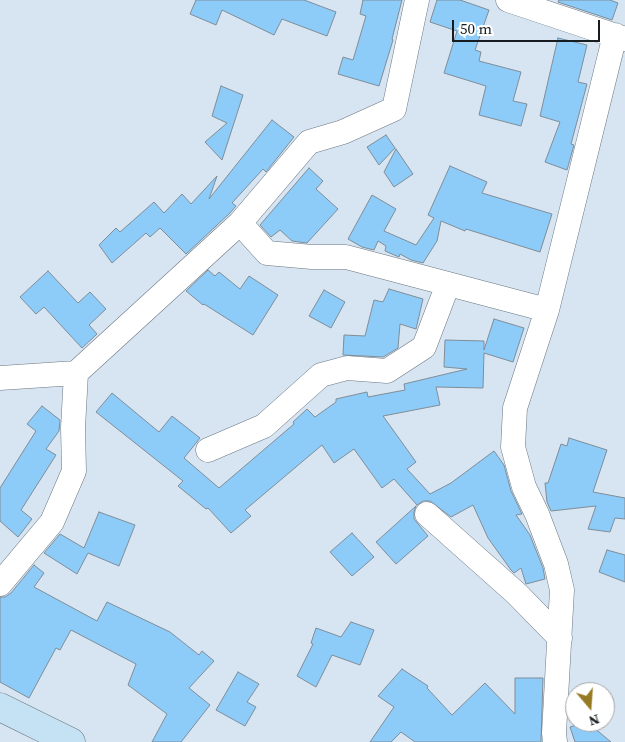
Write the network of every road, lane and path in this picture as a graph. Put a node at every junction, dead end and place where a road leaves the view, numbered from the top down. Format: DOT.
graph roads {
  1 [pos="416,0"];
  2 [pos="508,0"];
  3 [pos="620,37"];
  4 [pos="240,223"];
  5 [pos="448,284"];
  6 [pos="546,310"];
  7 [pos="76,373"];
  8 [pos="0,378"];
  9 [pos="208,450"];
  10 [pos="427,514"];
  11 [pos="0,584"];
  12 [pos="560,638"];
  13 [pos="0,707"];
  14 [pos="71,742"];
  15 [pos="555,742"];
  1 -- 4 [label="street"];
  2 -- 3 [label="street"];
  3 -- 6 [label="street"];
  4 -- 5 [label="street"];
  4 -- 7 [label="street"];
  5 -- 6 [label="street"];
  5 -- 9 [label="street"];
  6 -- 12 [label="street"];
  7 -- 8 [label="street"];
  7 -- 11 [label="street"];
  10 -- 12 [label="street"];
  12 -- 15 [label="street"];
  13 -- 14 [label="main road"];
}
